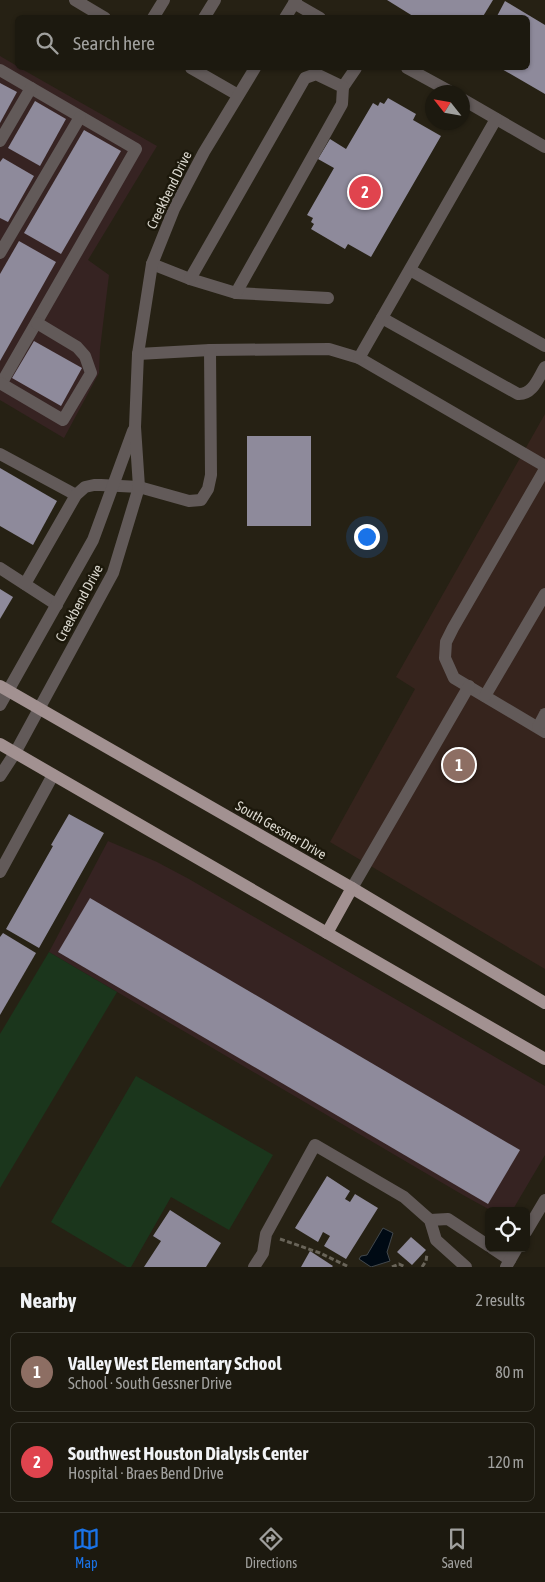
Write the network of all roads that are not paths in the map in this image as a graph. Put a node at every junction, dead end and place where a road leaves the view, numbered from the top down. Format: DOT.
graph roads {
  1 [pos="75,0"];
  2 [pos="164,0"];
  3 [pos="215,0"];
  4 [pos="295,1"];
  5 [pos="100,15"];
  6 [pos="155,15"];
  7 [pos="206,15"];
  8 [pos="287,15"];
  9 [pos="316,15"];
  10 [pos="0,70"];
  11 [pos="194,70"];
  12 [pos="254,70"];
  13 [pos="355,70"];
  14 [pos="411,70"];
  15 [pos="438,85"];
  16 [pos="343,87"];
  17 [pos="30,88"];
  18 [pos="238,95"];
  19 [pos="470,104"];
  20 [pos="80,117"];
  21 [pos="496,119"];
  22 [pos="0,141"];
  23 [pos="545,147"];
  24 [pos="0,253"];
  25 [pos="152,264"];
  26 [pos="410,270"];
  27 [pos="190,279"];
  28 [pos="236,292"];
  29 [pos="328,298"];
  30 [pos="382,318"];
  31 [pos="36,323"];
  32 [pos="545,346"];
  33 [pos="210,350"];
  34 [pos="138,354"];
  35 [pos="359,358"];
  36 [pos="545,367"];
  37 [pos="0,384"];
  38 [pos="135,427"];
  39 [pos="0,454"];
  40 [pos="545,468"];
  41 [pos="113,486"];
  42 [pos="139,487"];
  43 [pos="76,495"];
  44 [pos="0,568"];
  45 [pos="25,584"];
  46 [pos="545,594"];
  47 [pos="57,604"];
  48 [pos="469,686"];
  49 [pos="4,688"];
  50 [pos="485,696"];
  51 [pos="0,705"];
  52 [pos="39,708"];
  53 [pos="545,714"];
  54 [pos="541,729"];
  55 [pos="0,744"];
  56 [pos="15,753"];
  57 [pos="53,775"];
  58 [pos="0,776"];
  59 [pos="0,872"];
  60 [pos="352,888"];
  61 [pos="327,933"];
  62 [pos="545,1003"];
  63 [pos="545,1059"];
  64 [pos="545,1200"];
  65 [pos="430,1220"];
  66 [pos="530,1225"];
  67 [pos="485,1243"];
  68 [pos="496,1252"];
  69 [pos="515,1252"];
  70 [pos="508,1264"];
  71 [pos="254,1267"];
  72 [pos="466,1267"];
  1 -- 5 [label="street"];
  2 -- 6 [label="street"];
  3 -- 7 [label="street"];
  4 -- 8 [label="street"];
  4 -- 9 [label="street"];
  10 -- 17 [label="street"];
  11 -- 18 [label="street"];
  12 -- 18 [label="street, Creekbend Drive"];
  13 -- 16 [label="street"];
  14 -- 15 [label="street"];
  16 -- 27 [label="street"];
  16 -- 28 [label="street"];
  17 -- 20 [label="street"];
  17 -- 22 [label="street"];
  18 -- 25 [label="street, Creekbend Drive"];
  19 -- 21 [label="street"];
  20 -- 24 [label="street"];
  20 -- 31 [label="street"];
  21 -- 23 [label="street"];
  21 -- 26 [label="street"];
  25 -- 27 [label="street"];
  25 -- 34 [label="street, Creekbend Drive"];
  26 -- 30 [label="street"];
  26 -- 32 [label="street"];
  27 -- 28 [label="street"];
  28 -- 29 [label="street"];
  30 -- 35 [label="street"];
  30 -- 36 [label="street"];
  31 -- 37 [label="street"];
  31 -- 37 [label="street"];
  33 -- 34 [label="street"];
  33 -- 35 [label="street"];
  33 -- 42 [label="street"];
  34 -- 38 [label="street, Creekbend Drive"];
  35 -- 40 [label="street"];
  38 -- 41 [label="street, Creekbend Drive"];
  38 -- 42 [label="street, Creekbend Drive"];
  39 -- 43 [label="street"];
  40 -- 48 [label="street"];
  41 -- 42 [label="street"];
  41 -- 43 [label="street"];
  41 -- 47 [label="street, Creekbend Drive"];
  42 -- 52 [label="street, Creekbend Drive"];
  43 -- 45 [label="street"];
  44 -- 45 [label="street"];
  45 -- 47 [label="street"];
  46 -- 50 [label="street"];
  47 -- 49 [label="street, Creekbend Drive"];
  48 -- 50 [label="street"];
  48 -- 60 [label="street"];
  49 -- 51 [label="street, Creekbend Drive"];
  49 -- 52 [label="main road, South Gessner Drive"];
  50 -- 54 [label="street"];
  52 -- 56 [label="street, Creekbend Drive"];
  52 -- 60 [label="main road, South Gessner Drive"];
  53 -- 54 [label="street"];
  55 -- 56 [label="main road"];
  56 -- 57 [label="main road"];
  56 -- 58 [label="street, Creekbend Drive"];
  57 -- 59 [label="street"];
  57 -- 61 [label="main road"];
  60 -- 61 [label="main road"];
  60 -- 62 [label="main road, South Gessner Drive"];
  61 -- 63 [label="main road"];
  64 -- 66 [label="street"];
  65 -- 67 [label="street"];
  65 -- 71 [label="street"];
  65 -- 72 [label="street"];
  68 -- 70 [label="street"];
  69 -- 70 [label="street"];
}
